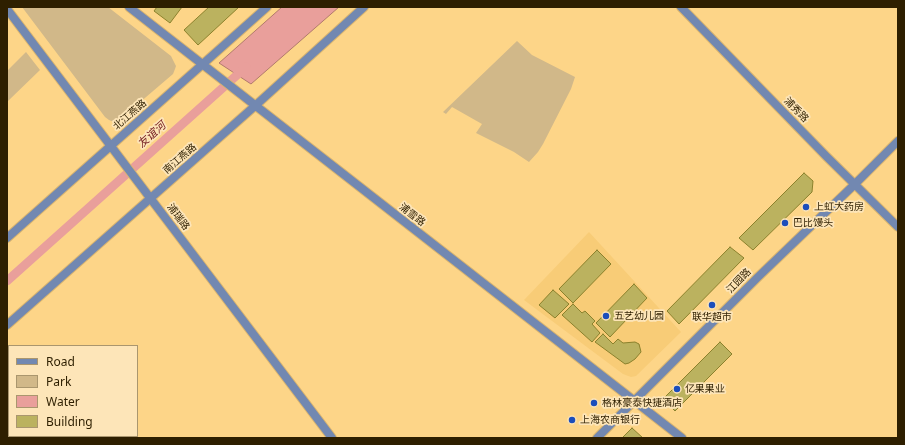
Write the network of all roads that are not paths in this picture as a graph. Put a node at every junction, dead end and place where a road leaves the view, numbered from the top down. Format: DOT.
graph roads {
  1 [pos="129,7"];
  2 [pos="267,7"];
  3 [pos="364,7"];
  4 [pos="680,7"];
  5 [pos="7,9"];
  6 [pos="203,64"];
  7 [pos="256,105"];
  8 [pos="898,141"];
  9 [pos="110,146"];
  10 [pos="855,184"];
  11 [pos="150,198"];
  12 [pos="898,227"];
  13 [pos="7,238"];
  14 [pos="7,325"];
  15 [pos="635,401"];
  16 [pos="332,438"];
  17 [pos="597,438"];
  18 [pos="682,438"];
  1 -- 6 [label="street, 浦雪路"];
  2 -- 6 [label="street, 北江燕路"];
  3 -- 7 [label="street, 南江燕路"];
  4 -- 10 [label="street, 浦秀路"];
  5 -- 9 [label="street, 浦瑞路"];
  6 -- 7 [label="street, 浦雪路"];
  6 -- 9 [label="street, 北江燕路"];
  7 -- 11 [label="street, 南江燕路"];
  7 -- 15 [label="street, 浦雪路"];
  8 -- 10 [label="street, 江园路"];
  9 -- 11 [label="street, 浦瑞路"];
  9 -- 13 [label="street, 北江燕路"];
  10 -- 12 [label="street, 浦秀路"];
  10 -- 15 [label="street, 江园路"];
  11 -- 14 [label="street, 南江燕路"];
  11 -- 16 [label="street, 浦瑞路"];
  15 -- 17 [label="street, 江园路"];
  15 -- 18 [label="street, 浦雪路"];
}
